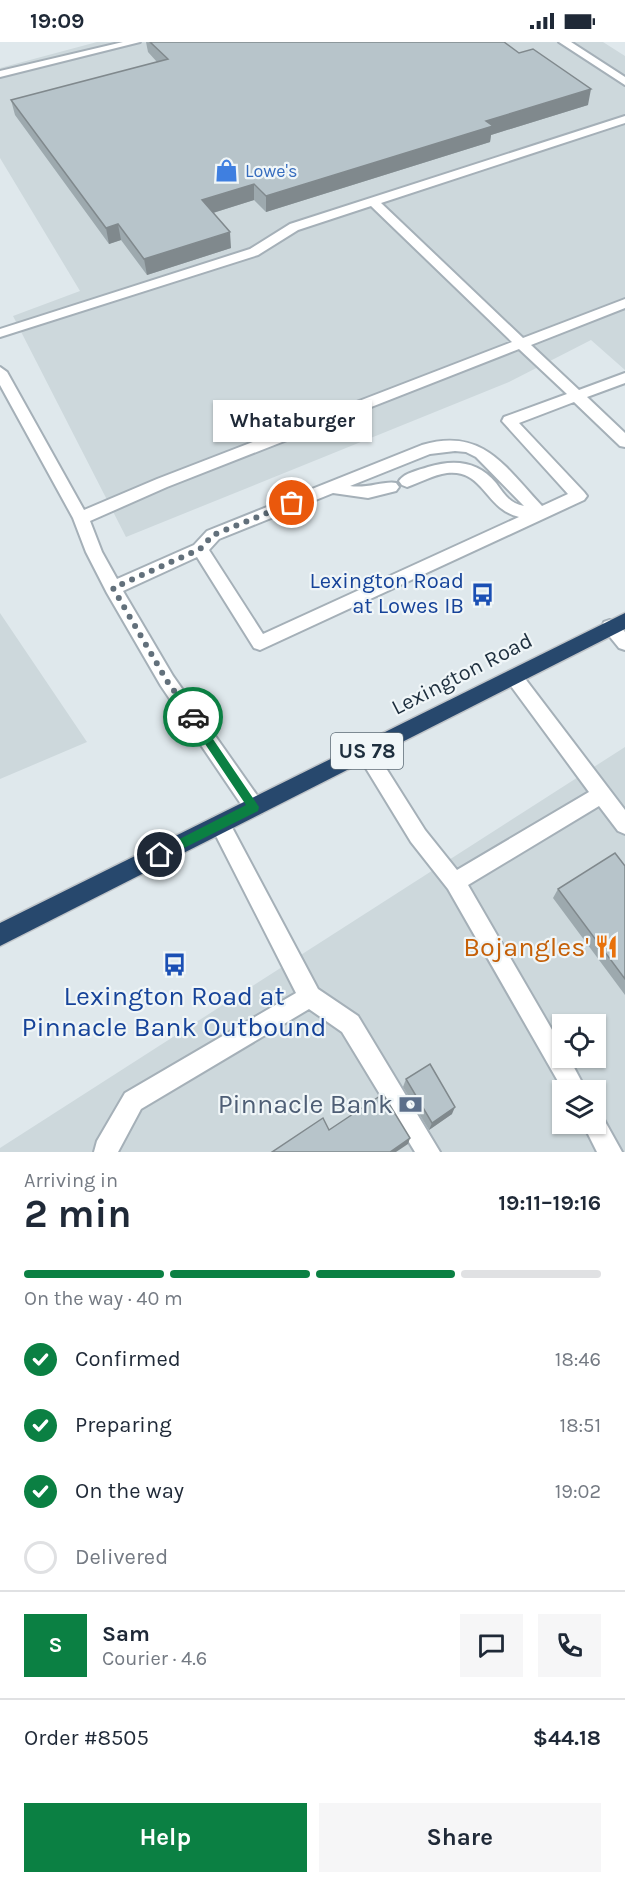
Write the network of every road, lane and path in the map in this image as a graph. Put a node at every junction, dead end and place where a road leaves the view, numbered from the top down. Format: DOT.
graph roads {
  1 [pos="135,42"];
  2 [pos="564,42"];
  3 [pos="0,74"];
  4 [pos="625,82"];
  5 [pos="625,119"];
  6 [pos="373,202"];
  7 [pos="625,303"];
  8 [pos="0,333"];
  9 [pos="521,344"];
  10 [pos="0,372"];
  11 [pos="625,378"];
  12 [pos="576,395"];
  13 [pos="625,442"];
  14 [pos="407,480"];
  15 [pos="331,487"];
  16 [pos="391,487"];
  17 [pos="540,514"];
  18 [pos="81,518"];
  19 [pos="200,549"];
  20 [pos="113,588"];
  21 [pos="617,623"];
  22 [pos="625,643"];
  23 [pos="514,677"];
  24 [pos="365,752"];
  25 [pos="602,794"];
  26 [pos="254,807"];
  27 [pos="220,824"];
  28 [pos="625,825"];
  29 [pos="454,882"];
  30 [pos="0,935"];
  31 [pos="309,998"];
  32 [pos="569,1080"];
  33 [pos="600,1134"];
  34 [pos="106,1152"];
  35 [pos="428,1152"];
  36 [pos="610,1152"];
  1 -- 3 [label="lane"];
  2 -- 4 [label="lane"];
  5 -- 6 [label="lane"];
  6 -- 8 [label="lane"];
  6 -- 9 [label="lane"];
  7 -- 9 [label="lane"];
  9 -- 12 [label="lane"];
  9 -- 18 [label="lane"];
  10 -- 18 [label="lane"];
  11 -- 12 [label="lane"];
  12 -- 13 [label="lane"];
  12 -- 17 [label="lane"];
  14 -- 17 [label="lane"];
  15 -- 16 [label="lane"];
  15 -- 17 [label="lane"];
  15 -- 19 [label="lane"];
  17 -- 19 [label="lane"];
  18 -- 20 [label="lane"];
  19 -- 20 [label="lane"];
  20 -- 26 [label="lane"];
  21 -- 22 [label="lane"];
  21 -- 23 [label="highway, Lexington Road / US 78"];
  23 -- 24 [label="highway, Lexington Road / US 78"];
  23 -- 25 [label="lane"];
  24 -- 26 [label="highway, Lexington Road / US 78"];
  24 -- 29 [label="lane"];
  25 -- 28 [label="lane"];
  25 -- 29 [label="lane"];
  26 -- 27 [label="highway, Lexington Road / US 78"];
  27 -- 30 [label="highway, Lexington Road / US 78"];
  27 -- 31 [label="lane"];
  29 -- 32 [label="lane"];
  31 -- 34 [label="lane"];
  31 -- 35 [label="lane"];
  33 -- 36 [label="lane"];
}
